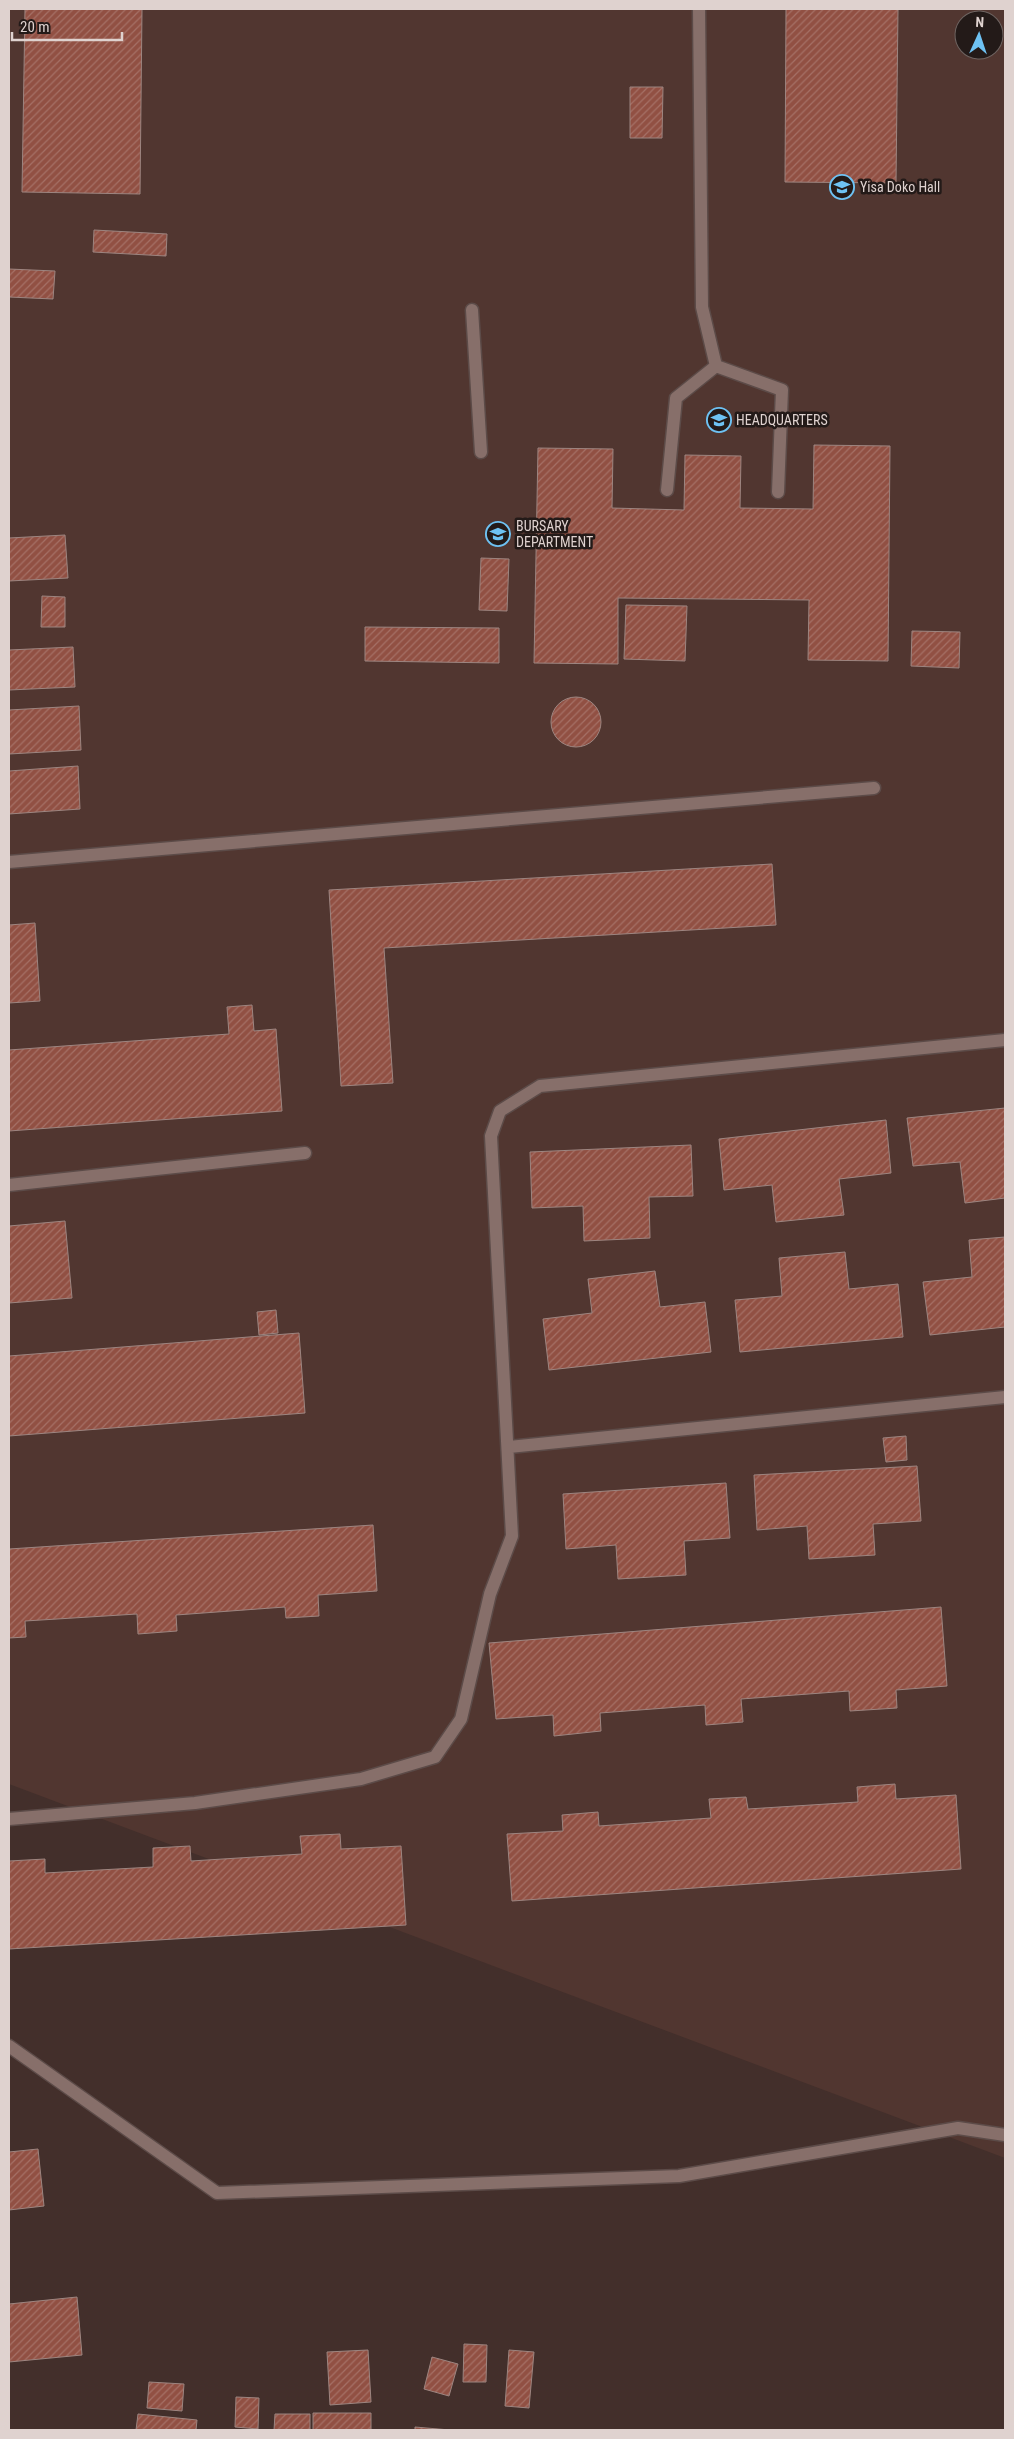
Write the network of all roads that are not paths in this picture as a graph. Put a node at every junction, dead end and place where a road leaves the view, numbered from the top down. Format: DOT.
graph roads {
  1 [pos="699,9"];
  2 [pos="472,310"];
  3 [pos="716,366"];
  4 [pos="481,452"];
  5 [pos="667,490"];
  6 [pos="778,492"];
  7 [pos="874,788"];
  8 [pos="9,862"];
  9 [pos="1005,1040"];
  10 [pos="305,1153"];
  11 [pos="9,1185"];
  12 [pos="1005,1397"];
  13 [pos="509,1447"];
  14 [pos="9,1819"];
  15 [pos="9,2046"];
  16 [pos="1005,2134"];
  1 -- 3 [label="street"];
  2 -- 4 [label="street"];
  3 -- 5 [label="street"];
  3 -- 6 [label="street"];
  7 -- 8 [label="street"];
  9 -- 13 [label="street"];
  10 -- 11 [label="street"];
  12 -- 13 [label="street"];
  13 -- 14 [label="street"];
  15 -- 16 [label="street"];
}
